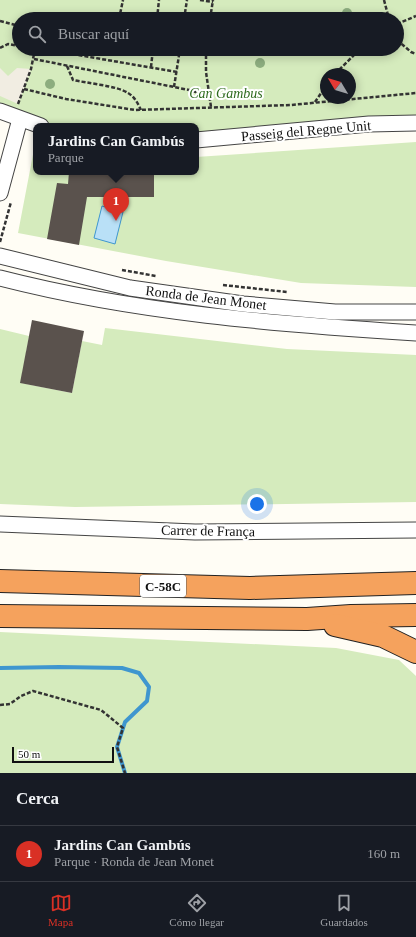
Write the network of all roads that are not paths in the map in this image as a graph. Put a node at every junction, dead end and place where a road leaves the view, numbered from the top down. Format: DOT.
graph roads {
  1 [pos="0,111"];
  2 [pos="20,119"];
  3 [pos="33,123"];
  4 [pos="416,123"];
  5 [pos="199,140"];
  6 [pos="0,193"];
  7 [pos="0,256"];
  8 [pos="0,278"];
  9 [pos="416,312"];
  10 [pos="416,333"];
  11 [pos="0,524"];
  12 [pos="416,530"];
  13 [pos="0,582"];
  14 [pos="416,583"];
  15 [pos="416,615"];
  16 [pos="0,616"];
  17 [pos="307,619"];
  18 [pos="416,652"];
  1 -- 2 [label="street"];
  2 -- 3 [label="street"];
  2 -- 6 [label="street"];
  4 -- 5 [label="street, Passeig del Regne Unit"];
  7 -- 9 [label="street, Ronda de Jean Monet"];
  8 -- 10 [label="street, Ronda de Jean Monet"];
  11 -- 12 [label="street, Carrer de França"];
  13 -- 14 [label="highway, C-58C"];
  15 -- 17 [label="highway, C-58C"];
  16 -- 17 [label="highway, C-58C"];
  17 -- 18 [label="highway"];
}
